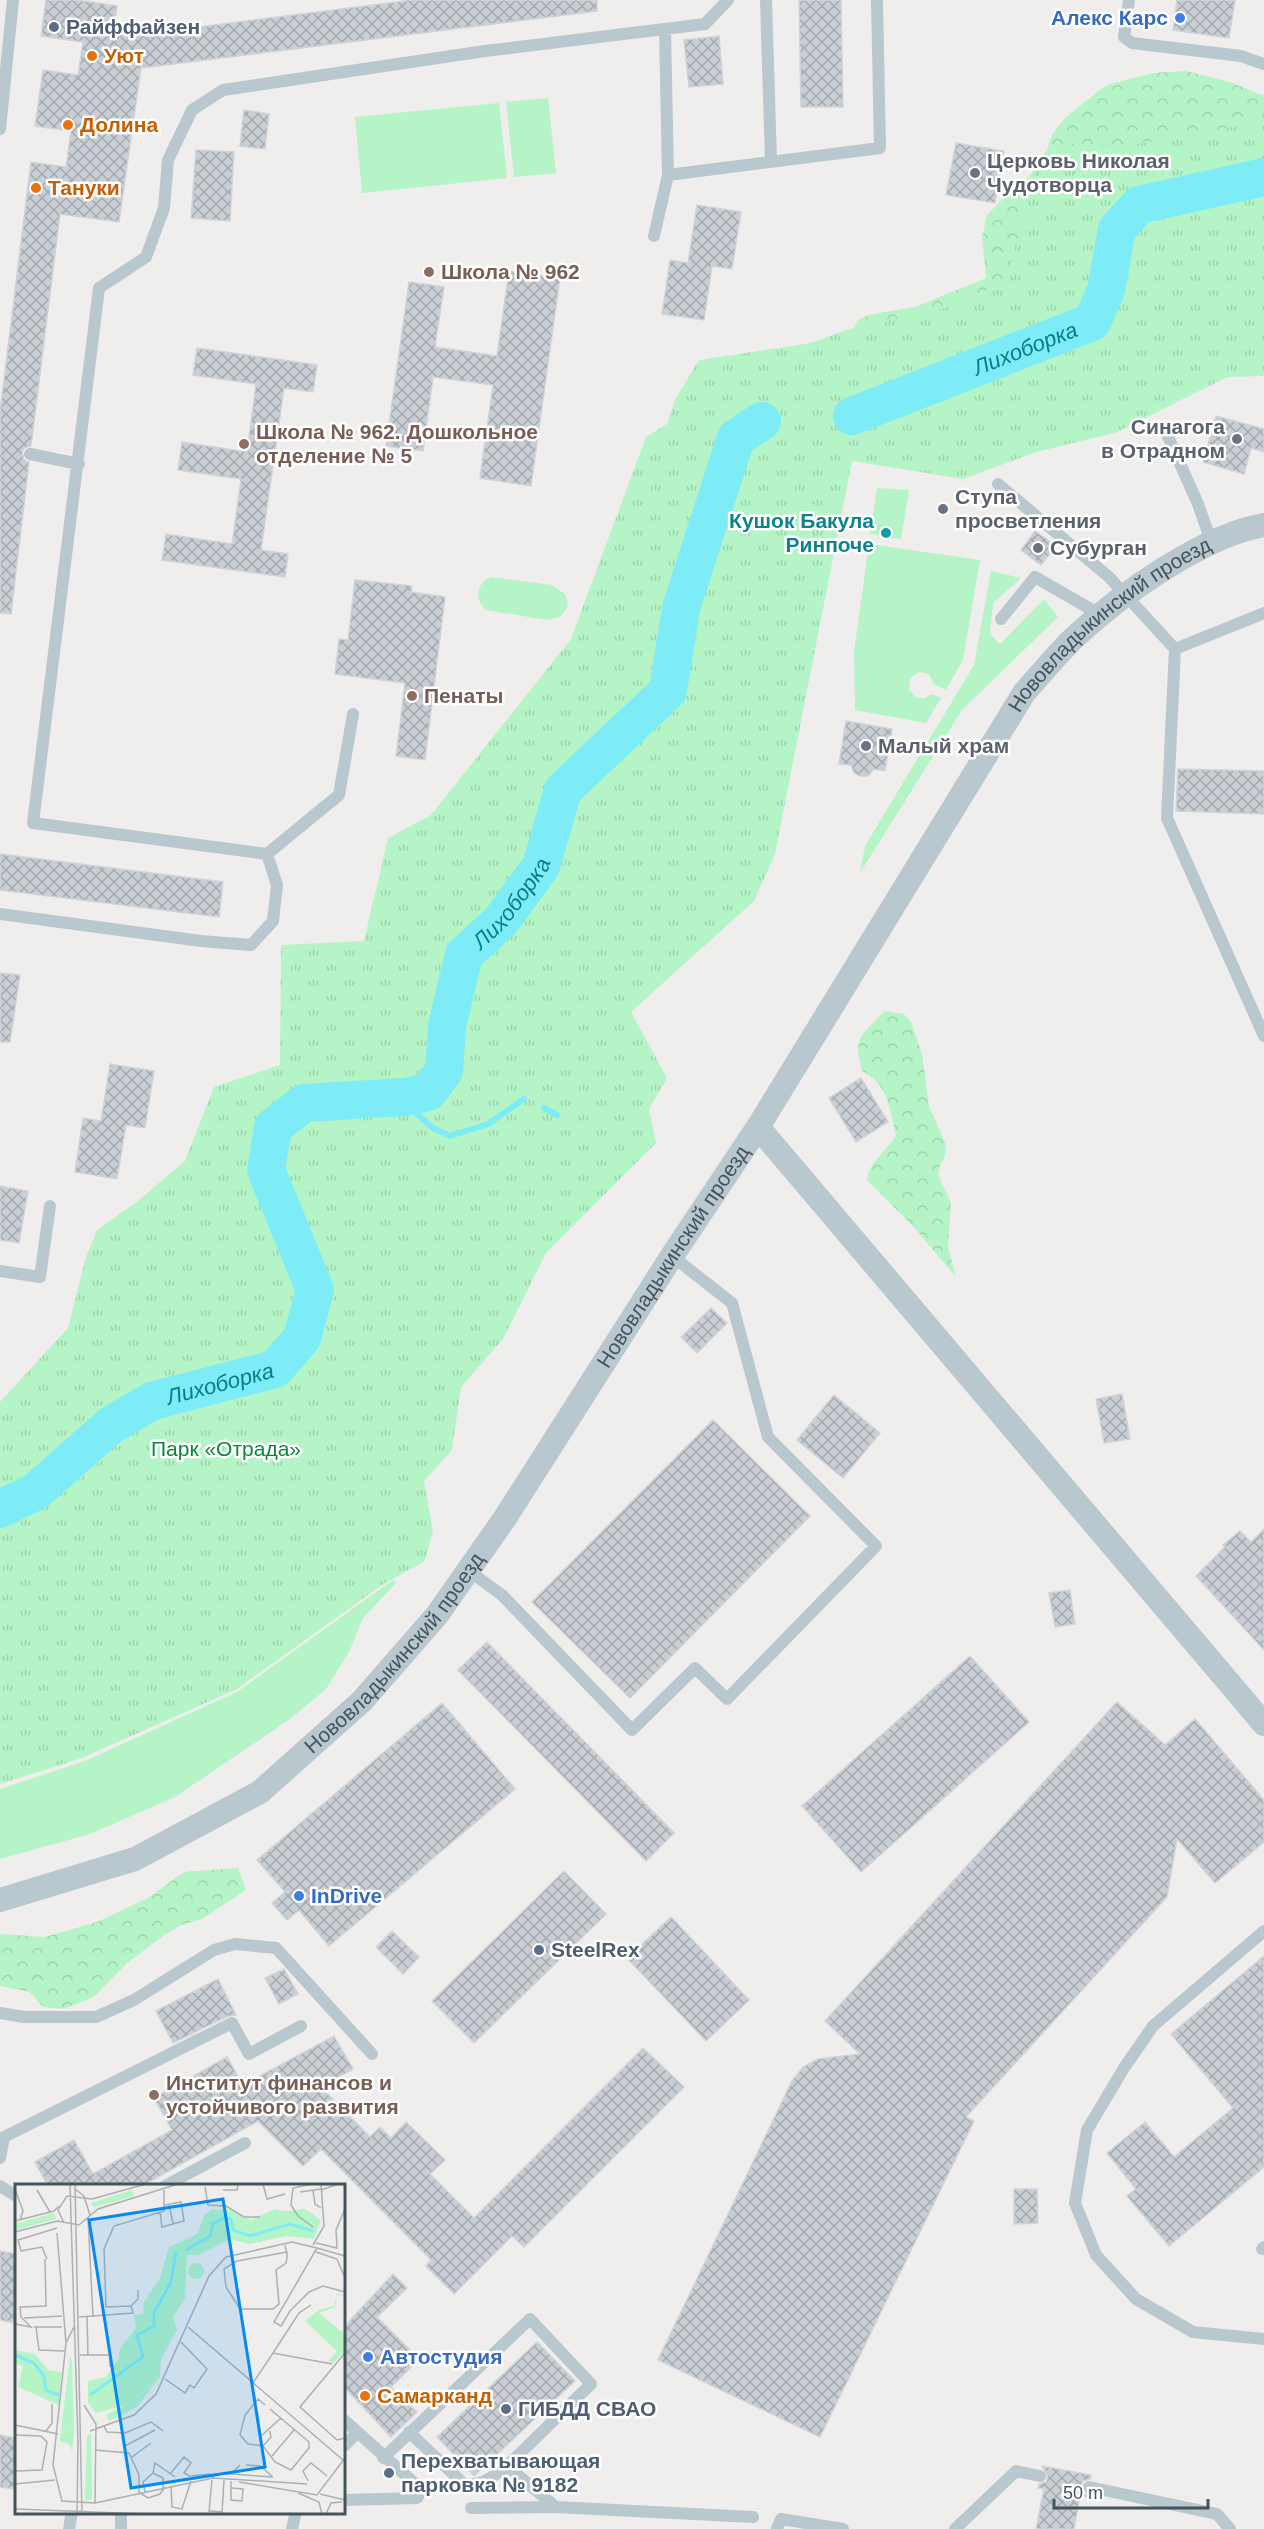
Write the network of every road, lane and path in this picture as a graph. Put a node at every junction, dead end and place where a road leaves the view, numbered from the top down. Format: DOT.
graph roads {
  1 [pos="13,0"];
  2 [pos="728,0"];
  3 [pos="766,0"];
  4 [pos="877,0"];
  5 [pos="1129,0"];
  6 [pos="665,29"];
  7 [pos="1264,64"];
  8 [pos="0,129"];
  9 [pos="771,162"];
  10 [pos="668,175"];
  11 [pos="654,236"];
  12 [pos="1166,432"];
  13 [pos="30,454"];
  14 [pos="79,464"];
  15 [pos="998,484"];
  16 [pos="1264,525"];
  17 [pos="1211,542"];
  18 [pos="1127,594"];
  19 [pos="1264,613"];
  20 [pos="1101,615"];
  21 [pos="1001,619"];
  22 [pos="1175,649"];
  23 [pos="353,714"];
  24 [pos="267,854"];
  25 [pos="0,914"];
  26 [pos="1264,1036"];
  27 [pos="758,1127"];
  28 [pos="50,1206"];
  29 [pos="672,1256"];
  30 [pos="0,1271"];
  31 [pos="469,1571"];
  32 [pos="1264,1724"];
  33 [pos="0,1900"];
  34 [pos="1264,1931"];
  35 [pos="0,2013"];
  36 [pos="301,2026"];
  37 [pos="372,2054"];
  38 [pos="245,2143"];
  39 [pos="0,2158"];
  40 [pos="169,2184"];
  41 [pos="0,2187"];
  42 [pos="15,2195"];
  43 [pos="1264,2339"];
  44 [pos="345,2421"];
  45 [pos="409,2432"];
  46 [pos="357,2433"];
  47 [pos="345,2445"];
  48 [pos="383,2457"];
  49 [pos="507,2466"];
  50 [pos="1040,2476"];
  51 [pos="1089,2487"];
  52 [pos="345,2500"];
  53 [pos="556,2507"];
  54 [pos="471,2508"];
  55 [pos="72,2514"];
  56 [pos="296,2514"];
  57 [pos="753,2517"];
  58 [pos="69,2529"];
  59 [pos="292,2529"];
  60 [pos="777,2529"];
  61 [pos="843,2529"];
  62 [pos="955,2529"];
  63 [pos="1230,2529"];
  1 -- 8 [label="lane"];
  2 -- 6 [label="lane"];
  3 -- 9 [label="lane"];
  4 -- 9 [label="lane"];
  5 -- 7 [label="lane"];
  6 -- 10 [label="lane"];
  6 -- 14 [label="lane"];
  9 -- 10 [label="lane"];
  10 -- 11 [label="lane"];
  12 -- 17 [label="lane"];
  13 -- 14 [label="lane"];
  14 -- 24 [label="lane"];
  15 -- 18 [label="lane"];
  16 -- 17 [label="street, Нововладыкинский проезд"];
  17 -- 18 [label="street, Нововладыкинский проезд"];
  18 -- 20 [label="street, Нововладыкинский проезд"];
  18 -- 22 [label="lane"];
  19 -- 22 [label="lane"];
  20 -- 21 [label="lane"];
  20 -- 27 [label="street, Нововладыкинский проезд"];
  22 -- 26 [label="lane"];
  23 -- 24 [label="lane"];
  24 -- 25 [label="lane"];
  27 -- 29 [label="street, Нововладыкинский проезд"];
  27 -- 32 [label="street"];
  28 -- 30 [label="lane"];
  29 -- 31 [label="street, Нововладыкинский проезд"];
  29 -- 31 [label="lane"];
  31 -- 33 [label="street, Нововладыкинский проезд"];
  34 -- 43 [label="lane"];
  35 -- 37 [label="lane"];
  36 -- 39 [label="lane"];
  38 -- 40 [label="lane"];
  41 -- 42 [label="lane"];
  44 -- 46 [label="lane"];
  45 -- 48 [label="lane"];
  45 -- 49 [label="lane"];
  45 -- 49 [label="lane"];
  46 -- 47 [label="lane"];
  46 -- 48 [label="lane"];
  48 -- 52 [label="lane"];
  49 -- 53 [label="lane"];
  50 -- 62 [label="lane"];
  51 -- 63 [label="lane"];
  53 -- 54 [label="lane"];
  53 -- 57 [label="lane"];
  55 -- 58 [label="lane"];
  56 -- 59 [label="lane"];
  60 -- 61 [label="lane"];
}
